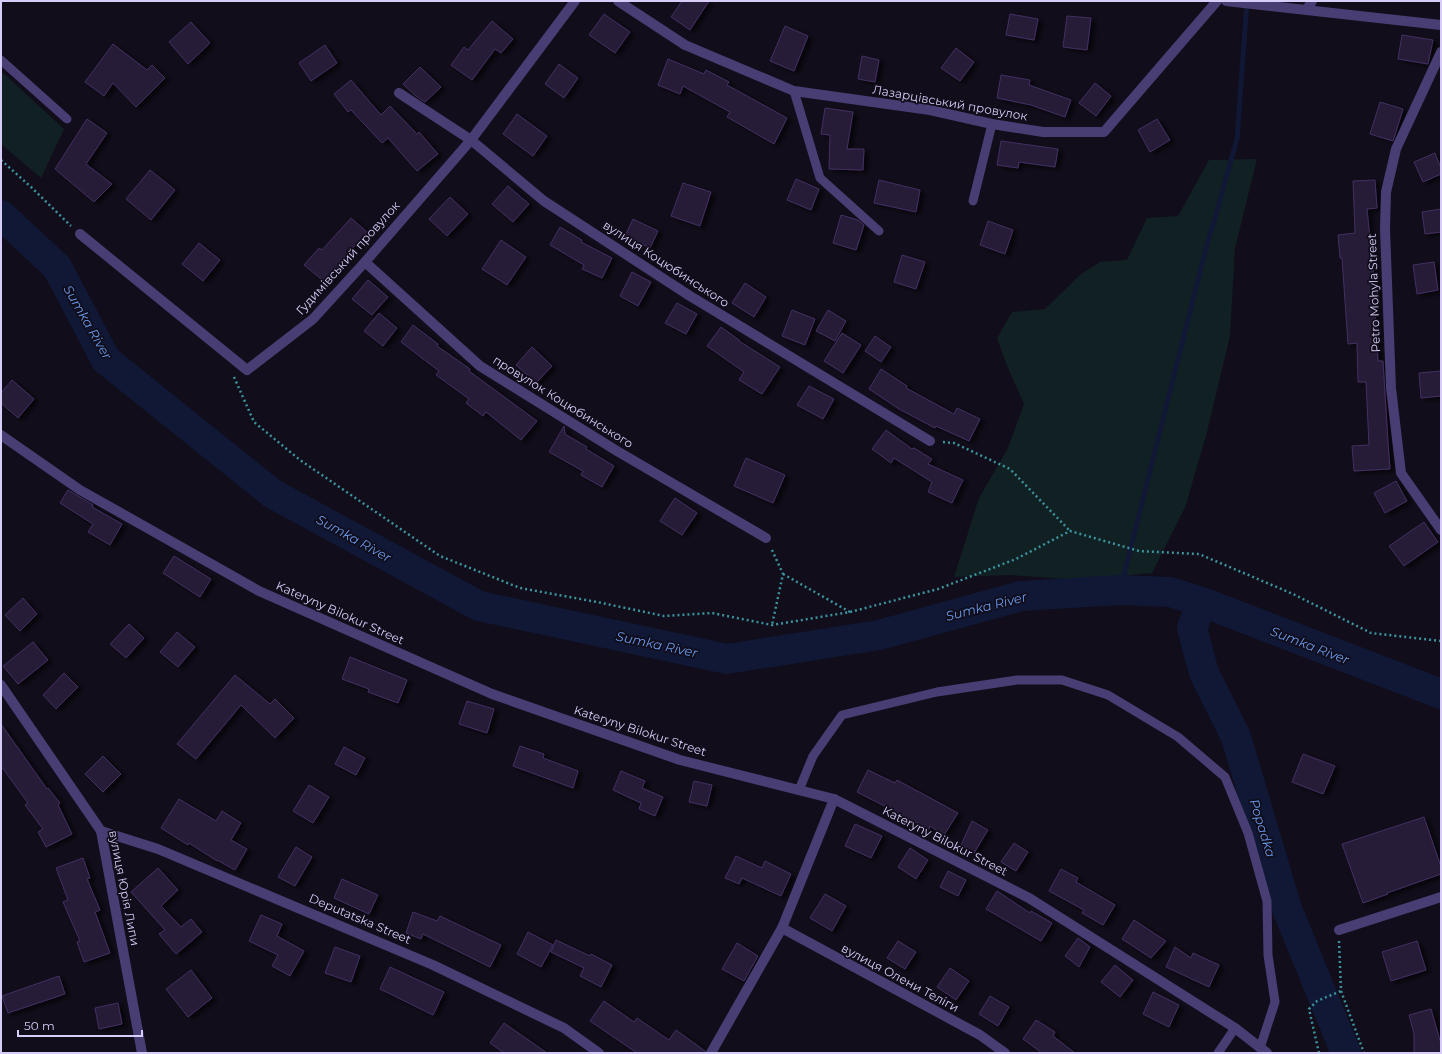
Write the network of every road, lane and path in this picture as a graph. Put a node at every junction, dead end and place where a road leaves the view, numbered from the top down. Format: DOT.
graph roads {
  1 [pos="575,1"];
  2 [pos="618,1"];
  3 [pos="1217,1"];
  4 [pos="1230,1"];
  5 [pos="1309,5"];
  6 [pos="1441,25"];
  7 [pos="1441,52"];
  8 [pos="1,60"];
  9 [pos="794,91"];
  10 [pos="399,93"];
  11 [pos="67,119"];
  12 [pos="992,124"];
  13 [pos="471,140"];
  14 [pos="1,160"];
  15 [pos="973,201"];
  16 [pos="879,231"];
  17 [pos="80,234"];
  18 [pos="365,262"];
  19 [pos="233,374"];
  20 [pos="1,435"];
  21 [pos="930,441"];
  22 [pos="1441,530"];
  23 [pos="1070,531"];
  24 [pos="766,538"];
  25 [pos="783,574"];
  26 [pos="850,612"];
  27 [pos="772,625"];
  28 [pos="1441,641"];
  29 [pos="1,685"];
  30 [pos="799,790"];
  31 [pos="834,799"];
  32 [pos="101,831"];
  33 [pos="1441,897"];
  34 [pos="782,928"];
  35 [pos="1339,930"];
  36 [pos="1341,991"];
  37 [pos="1235,1028"];
  38 [pos="1263,1050"];
  39 [pos="142,1053"];
  40 [pos="598,1053"];
  41 [pos="711,1053"];
  42 [pos="1005,1053"];
  43 [pos="1218,1053"];
  44 [pos="1319,1053"];
  45 [pos="1364,1053"];
  1 -- 13 [label="street, Гудимівський провулок"];
  2 -- 9 [label="street, Лазарцівський провулок"];
  3 -- 12 [label="street, Лазарцівський провулок"];
  4 -- 5 [label="street"];
  5 -- 6 [label="street"];
  7 -- 22 [label="street, Petro Mohyla Street"];
  8 -- 11 [label="lane"];
  9 -- 12 [label="street, Лазарцівський провулок"];
  9 -- 16 [label="lane"];
  10 -- 13 [label="street, вулиця Коцюбинського"];
  12 -- 15 [label="lane"];
  13 -- 18 [label="street, Гудимівський провулок"];
  13 -- 21 [label="street, вулиця Коцюбинського"];
  14 -- 17 [label="path"];
  17 -- 18 [label="street, Гудимівський провулок"];
  18 -- 24 [label="street, провулок Коцюбинського"];
  19 -- 27 [label="path"];
  20 -- 30 [label="street, Kateryny Bilokur Street"];
  21 -- 23 [label="path"];
  23 -- 26 [label="path"];
  23 -- 28 [label="path"];
  24 -- 25 [label="path"];
  25 -- 26 [label="path"];
  25 -- 27 [label="path"];
  26 -- 27 [label="path"];
  29 -- 32 [label="street, вулиця Юрія Липи"];
  30 -- 31 [label="street, Kateryny Bilokur Street"];
  30 -- 38 [label="lane"];
  31 -- 34 [label="street"];
  31 -- 37 [label="street, Kateryny Bilokur Street"];
  32 -- 39 [label="street, вулиця Юрія Липи"];
  32 -- 40 [label="street, Deputatska Street"];
  33 -- 35 [label="street"];
  34 -- 41 [label="street"];
  34 -- 42 [label="street, вулиця Олени Теліги"];
  35 -- 36 [label="path"];
  36 -- 44 [label="path"];
  36 -- 45 [label="path"];
  37 -- 38 [label="street, Kateryny Bilokur Street"];
  37 -- 43 [label="lane"];
}
